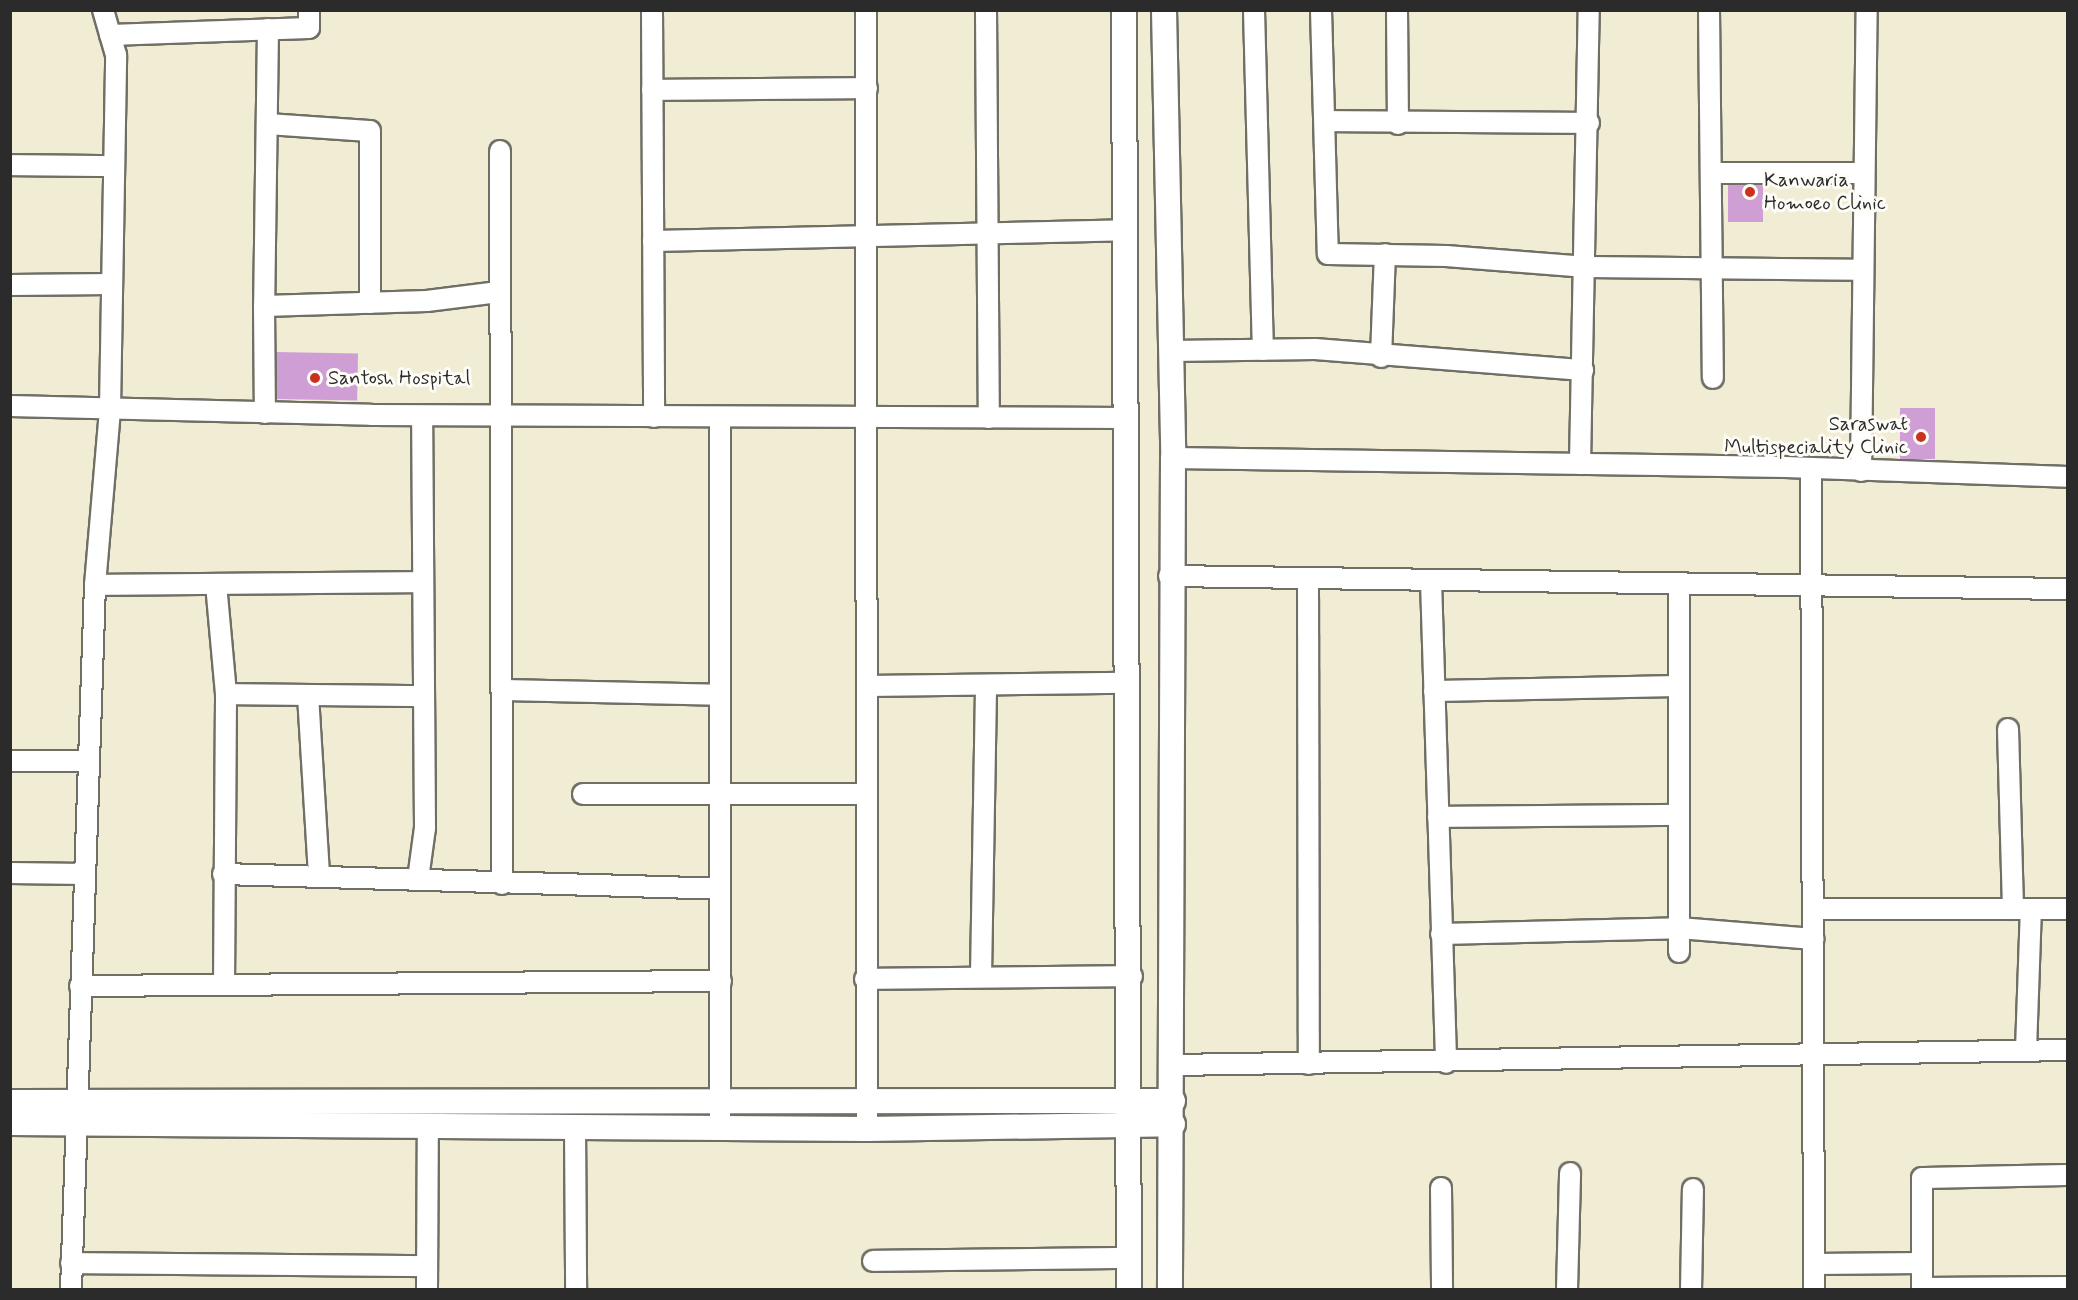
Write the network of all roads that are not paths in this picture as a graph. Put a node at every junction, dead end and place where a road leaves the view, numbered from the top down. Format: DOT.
graph roads {
  1 [pos="103,10"];
  2 [pos="309,10"];
  3 [pos="652,10"];
  4 [pos="866,10"];
  5 [pos="986,10"];
  6 [pos="1125,10"];
  7 [pos="1164,10"];
  8 [pos="1254,10"];
  9 [pos="1321,10"];
  10 [pos="1397,10"];
  11 [pos="1589,10"];
  12 [pos="1709,10"];
  13 [pos="1867,10"];
  14 [pos="268,29"];
  15 [pos="110,35"];
  16 [pos="867,88"];
  17 [pos="652,90"];
  18 [pos="1326,121"];
  19 [pos="1588,123"];
  20 [pos="267,124"];
  21 [pos="1398,124"];
  22 [pos="500,152"];
  23 [pos="10,165"];
  24 [pos="114,166"];
  25 [pos="1711,173"];
  26 [pos="1862,173"];
  27 [pos="1127,230"];
  28 [pos="988,235"];
  29 [pos="868,240"];
  30 [pos="653,241"];
  31 [pos="1385,254"];
  32 [pos="1587,267"];
  33 [pos="1712,270"];
  34 [pos="1861,270"];
  35 [pos="112,284"];
  36 [pos="10,285"];
  37 [pos="498,292"];
  38 [pos="370,303"];
  39 [pos="264,306"];
  40 [pos="1263,350"];
  41 [pos="1171,351"];
  42 [pos="1381,357"];
  43 [pos="1583,370"];
  44 [pos="1713,378"];
  45 [pos="10,406"];
  46 [pos="110,409"];
  47 [pos="265,413"];
  48 [pos="422,416"];
  49 [pos="504,416"];
  50 [pos="654,417"];
  51 [pos="720,417"];
  52 [pos="869,417"];
  53 [pos="989,418"];
  54 [pos="1127,418"];
  55 [pos="1173,458"];
  56 [pos="1580,464"];
  57 [pos="1811,468"];
  58 [pos="1861,471"];
  59 [pos="2067,477"];
  60 [pos="1169,576"];
  61 [pos="1308,579"];
  62 [pos="1431,581"];
  63 [pos="423,582"];
  64 [pos="216,584"];
  65 [pos="95,585"];
  66 [pos="1679,585"];
  67 [pos="1813,586"];
  68 [pos="2067,589"];
  69 [pos="1126,682"];
  70 [pos="867,686"];
  71 [pos="986,686"];
  72 [pos="1679,686"];
  73 [pos="504,690"];
  74 [pos="1434,691"];
  75 [pos="226,694"];
  76 [pos="308,695"];
  77 [pos="718,695"];
  78 [pos="423,696"];
  79 [pos="2008,729"];
  80 [pos="10,761"];
  81 [pos="89,761"];
  82 [pos="583,794"];
  83 [pos="866,794"];
  84 [pos="719,796"];
  85 [pos="1679,815"];
  86 [pos="1438,817"];
  87 [pos="10,873"];
  88 [pos="84,874"];
  89 [pos="223,874"];
  90 [pos="319,876"];
  91 [pos="418,879"];
  92 [pos="502,884"];
  93 [pos="720,889"];
  94 [pos="1814,909"];
  95 [pos="2022,909"];
  96 [pos="2067,909"];
  97 [pos="1679,928"];
  98 [pos="1441,934"];
  99 [pos="1814,939"];
  100 [pos="1679,952"];
  101 [pos="981,976"];
  102 [pos="1132,976"];
  103 [pos="865,979"];
  104 [pos="721,981"];
  105 [pos="224,984"];
  106 [pos="80,986"];
  107 [pos="2026,1050"];
  108 [pos="2067,1050"];
  109 [pos="1814,1054"];
  110 [pos="1310,1064"];
  111 [pos="1446,1064"];
  112 [pos="1174,1065"];
  113 [pos="1173,1101"];
  114 [pos="10,1102"];
  115 [pos="720,1102"];
  116 [pos="866,1102"];
  117 [pos="76,1112"];
  118 [pos="1132,1114"];
  119 [pos="10,1123"];
  120 [pos="1173,1125"];
  121 [pos="428,1126"];
  122 [pos="575,1127"];
  123 [pos="720,1128"];
  124 [pos="867,1129"];
  125 [pos="1570,1173"];
  126 [pos="2067,1175"];
  127 [pos="1441,1188"];
  128 [pos="1693,1189"];
  129 [pos="1128,1258"];
  130 [pos="873,1261"];
  131 [pos="71,1263"];
  132 [pos="1922,1263"];
  133 [pos="1814,1264"];
  134 [pos="427,1266"];
  135 [pos="2067,1287"];
  136 [pos="1922,1289"];
  137 [pos="71,1290"];
  138 [pos="427,1290"];
  139 [pos="576,1290"];
  140 [pos="1129,1290"];
  141 [pos="1170,1290"];
  142 [pos="1442,1290"];
  143 [pos="1567,1290"];
  144 [pos="1691,1290"];
  145 [pos="1814,1290"];
  1 -- 15 [label="street"];
  2 -- 14 [label="street"];
  3 -- 17 [label="street"];
  4 -- 16 [label="street"];
  5 -- 28 [label="street"];
  6 -- 27 [label="street"];
  7 -- 41 [label="street"];
  8 -- 40 [label="street"];
  9 -- 18 [label="street"];
  10 -- 21 [label="street"];
  11 -- 19 [label="street"];
  12 -- 25 [label="street"];
  13 -- 26 [label="street"];
  14 -- 15 [label="street"];
  14 -- 20 [label="street"];
  15 -- 24 [label="street"];
  16 -- 17 [label="street"];
  16 -- 29 [label="street"];
  17 -- 30 [label="street"];
  18 -- 21 [label="street"];
  18 -- 31 [label="street"];
  19 -- 21 [label="street"];
  19 -- 32 [label="street"];
  20 -- 38 [label="street"];
  20 -- 39 [label="street"];
  22 -- 37 [label="street"];
  23 -- 24 [label="street"];
  24 -- 35 [label="street"];
  25 -- 26 [label="street"];
  25 -- 33 [label="street"];
  26 -- 34 [label="street"];
  27 -- 28 [label="street"];
  27 -- 54 [label="street"];
  28 -- 29 [label="street"];
  28 -- 53 [label="street"];
  29 -- 30 [label="street"];
  29 -- 52 [label="street"];
  30 -- 50 [label="street"];
  31 -- 32 [label="street"];
  31 -- 42 [label="street"];
  32 -- 33 [label="street"];
  32 -- 43 [label="street"];
  33 -- 34 [label="street"];
  33 -- 44 [label="street"];
  34 -- 58 [label="street"];
  35 -- 36 [label="street"];
  35 -- 46 [label="street"];
  37 -- 38 [label="street"];
  37 -- 49 [label="street"];
  38 -- 39 [label="street"];
  39 -- 47 [label="street"];
  40 -- 41 [label="street"];
  40 -- 42 [label="street"];
  41 -- 55 [label="street"];
  42 -- 43 [label="street"];
  43 -- 56 [label="street"];
  45 -- 46 [label="street"];
  46 -- 47 [label="street"];
  46 -- 65 [label="street"];
  47 -- 48 [label="street"];
  48 -- 49 [label="street"];
  48 -- 63 [label="street"];
  49 -- 50 [label="street"];
  49 -- 73 [label="street"];
  50 -- 51 [label="street"];
  51 -- 52 [label="street"];
  51 -- 77 [label="street"];
  52 -- 53 [label="street"];
  52 -- 70 [label="street"];
  53 -- 54 [label="street"];
  54 -- 69 [label="street"];
  55 -- 56 [label="street"];
  55 -- 60 [label="street"];
  56 -- 57 [label="street"];
  57 -- 58 [label="street"];
  57 -- 67 [label="street"];
  58 -- 59 [label="street"];
  60 -- 61 [label="street"];
  60 -- 112 [label="street"];
  61 -- 62 [label="street"];
  61 -- 110 [label="street"];
  62 -- 66 [label="street"];
  62 -- 74 [label="street"];
  63 -- 64 [label="street"];
  63 -- 78 [label="street"];
  64 -- 65 [label="street"];
  64 -- 75 [label="street"];
  65 -- 81 [label="street"];
  66 -- 67 [label="street"];
  66 -- 72 [label="street"];
  67 -- 68 [label="street"];
  67 -- 94 [label="street"];
  69 -- 71 [label="street"];
  69 -- 102 [label="street"];
  70 -- 71 [label="street"];
  70 -- 83 [label="street"];
  71 -- 101 [label="street"];
  72 -- 74 [label="street"];
  72 -- 85 [label="street"];
  73 -- 77 [label="street"];
  73 -- 92 [label="street"];
  74 -- 86 [label="street"];
  75 -- 76 [label="street"];
  75 -- 89 [label="street"];
  76 -- 78 [label="street"];
  76 -- 90 [label="street"];
  77 -- 84 [label="street"];
  78 -- 91 [label="street"];
  79 -- 95 [label="street"];
  80 -- 81 [label="street"];
  81 -- 88 [label="street"];
  82 -- 84 [label="street"];
  83 -- 84 [label="street"];
  83 -- 103 [label="street"];
  84 -- 93 [label="street"];
  85 -- 86 [label="street"];
  85 -- 97 [label="street"];
  86 -- 98 [label="street"];
  87 -- 88 [label="street"];
  88 -- 106 [label="street"];
  89 -- 90 [label="street"];
  89 -- 105 [label="street"];
  90 -- 91 [label="street"];
  91 -- 92 [label="street"];
  92 -- 93 [label="street"];
  93 -- 104 [label="street"];
  94 -- 95 [label="street"];
  94 -- 99 [label="street"];
  95 -- 96 [label="street"];
  95 -- 107 [label="street"];
  97 -- 98 [label="street"];
  97 -- 99 [label="street"];
  97 -- 100 [label="street"];
  98 -- 111 [label="street"];
  99 -- 109 [label="street"];
  101 -- 102 [label="street"];
  101 -- 103 [label="street"];
  102 -- 118 [label="street"];
  103 -- 116 [label="street"];
  104 -- 105 [label="street"];
  104 -- 115 [label="street"];
  105 -- 106 [label="street"];
  106 -- 117 [label="street"];
  107 -- 108 [label="street"];
  107 -- 109 [label="street"];
  109 -- 111 [label="street"];
  109 -- 133 [label="street"];
  110 -- 111 [label="street"];
  110 -- 112 [label="street"];
  112 -- 113 [label="street"];
  113 -- 118 [label="street"];
  113 -- 120 [label="street"];
  114 -- 117 [label="street"];
  115 -- 116 [label="street"];
  115 -- 117 [label="street"];
  115 -- 123 [label="street"];
  116 -- 118 [label="street"];
  116 -- 124 [label="street"];
  117 -- 119 [label="street"];
  117 -- 121 [label="street"];
  117 -- 131 [label="street"];
  118 -- 120 [label="street"];
  118 -- 124 [label="street"];
  118 -- 129 [label="street"];
  120 -- 141 [label="street"];
  121 -- 122 [label="street"];
  121 -- 134 [label="street"];
  122 -- 123 [label="street"];
  122 -- 139 [label="street"];
  123 -- 124 [label="street"];
  125 -- 143 [label="street"];
  126 -- 132 [label="street"];
  127 -- 142 [label="street"];
  128 -- 144 [label="street"];
  129 -- 130 [label="street"];
  129 -- 140 [label="street"];
  131 -- 134 [label="street"];
  131 -- 137 [label="street"];
  132 -- 133 [label="street"];
  132 -- 136 [label="street"];
  133 -- 145 [label="street"];
  134 -- 138 [label="street"];
  135 -- 136 [label="street"];
}
